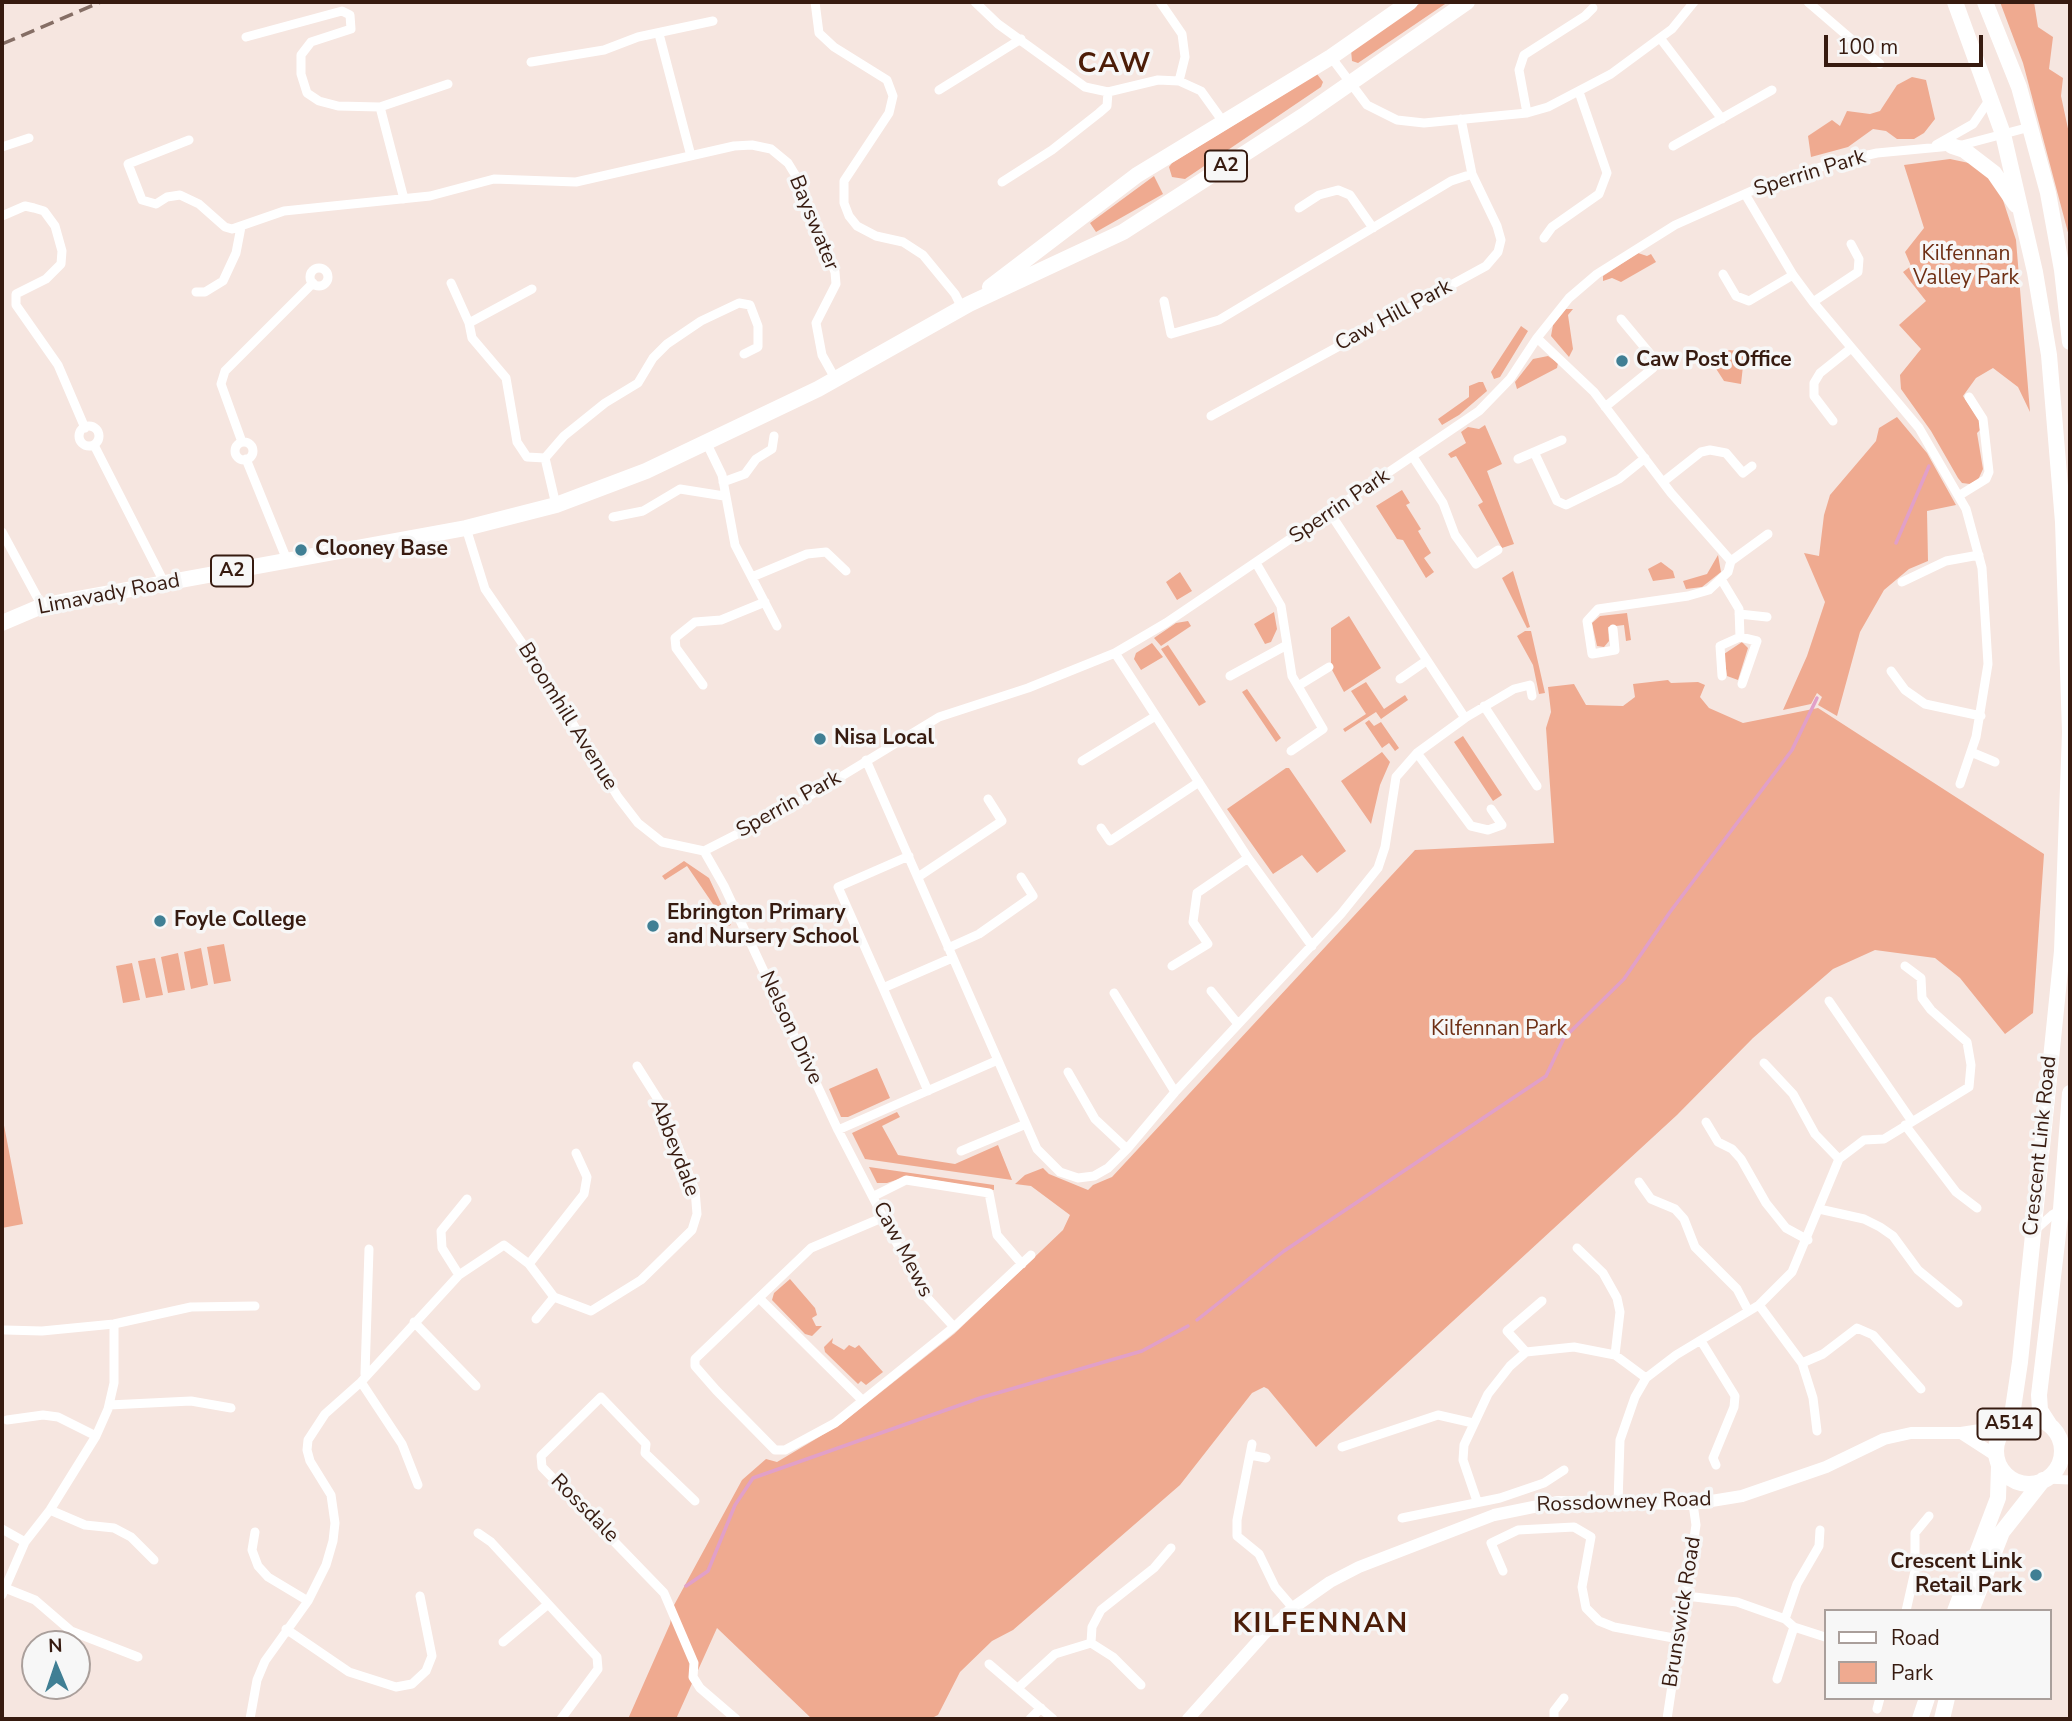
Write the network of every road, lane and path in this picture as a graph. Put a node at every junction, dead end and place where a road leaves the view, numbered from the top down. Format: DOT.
graph roads {
  1 [pos="815,2"];
  2 [pos="975,2"];
  3 [pos="1160,2"];
  4 [pos="1410,2"];
  5 [pos="1467,2"];
  6 [pos="1693,2"];
  7 [pos="1955,2"];
  8 [pos="1985,2"];
  9 [pos="1813,4"];
  10 [pos="1593,8"];
  11 [pos="713,21"];
  12 [pos="659,34"];
  13 [pos="246,37"];
  14 [pos="1660,38"];
  15 [pos="1021,39"];
  16 [pos="1331,57"];
  17 [pos="531,62"];
  18 [pos="1880,64"];
  19 [pos="1179,81"];
  20 [pos="1351,83"];
  21 [pos="448,84"];
  22 [pos="939,90"];
  23 [pos="1772,90"];
  24 [pos="1108,92"];
  25 [pos="1578,92"];
  26 [pos="1991,96"];
  27 [pos="380,107"];
  28 [pos="1527,113"];
  29 [pos="1461,119"];
  30 [pos="1722,119"];
  31 [pos="1224,123"];
  32 [pos="2030,127"];
  33 [pos="2003,134"];
  34 [pos="29,138"];
  35 [pos="190,140"];
  36 [pos="1673,146"];
  37 [pos="1952,146"];
  38 [pos="2,147"];
  39 [pos="1931,148"];
  40 [pos="691,156"];
  41 [pos="1472,174"];
  42 [pos="1002,182"];
  43 [pos="1745,194"];
  44 [pos="404,199"];
  45 [pos="1299,208"];
  46 [pos="2,215"];
  47 [pos="2024,223"];
  48 [pos="241,228"];
  49 [pos="1373,228"];
  50 [pos="1544,238"];
  51 [pos="1851,244"];
  52 [pos="1723,274"];
  53 [pos="1793,275"];
  54 [pos="313,283"];
  55 [pos="451,283"];
  56 [pos="532,289"];
  57 [pos="196,292"];
  58 [pos="1164,302"];
  59 [pos="1813,302"];
  60 [pos="965,306"];
  61 [pos="1621,319"];
  62 [pos="469,323"];
  63 [pos="1537,338"];
  64 [pos="2070,342"];
  65 [pos="1850,349"];
  66 [pos="744,354"];
  67 [pos="836,380"];
  68 [pos="1969,397"];
  69 [pos="1605,407"];
  70 [pos="1212,416"];
  71 [pos="1833,421"];
  72 [pos="774,436"];
  73 [pos="1562,440"];
  74 [pos="707,443"];
  75 [pos="1534,452"];
  76 [pos="1413,457"];
  77 [pos="545,458"];
  78 [pos="1645,458"];
  79 [pos="1518,459"];
  80 [pos="1752,466"];
  81 [pos="723,482"];
  82 [pos="1663,482"];
  83 [pos="1960,495"];
  84 [pos="724,496"];
  85 [pos="556,505"];
  86 [pos="1330,513"];
  87 [pos="613,517"];
  88 [pos="466,528"];
  89 [pos="2,532"];
  90 [pos="1768,534"];
  91 [pos="1498,550"];
  92 [pos="1979,555"];
  93 [pos="287,560"];
  94 [pos="1731,561"];
  95 [pos="1256,563"];
  96 [pos="846,571"];
  97 [pos="752,577"];
  98 [pos="1721,579"];
  99 [pos="1902,582"];
  100 [pos="165,584"];
  101 [pos="765,602"];
  102 [pos="42,606"];
  103 [pos="1739,614"];
  104 [pos="1767,617"];
  105 [pos="2,623"];
  106 [pos="777,626"];
  107 [pos="1613,629"];
  108 [pos="1740,637"];
  109 [pos="1285,646"];
  110 [pos="1115,653"];
  111 [pos="1426,661"];
  112 [pos="1329,667"];
  113 [pos="1891,671"];
  114 [pos="1230,676"];
  115 [pos="1722,676"];
  116 [pos="1400,679"];
  117 [pos="1742,684"];
  118 [pos="703,685"];
  119 [pos="1298,686"];
  120 [pos="1532,696"];
  121 [pos="1484,706"];
  122 [pos="1981,716"];
  123 [pos="1154,717"];
  124 [pos="1465,718"];
  125 [pos="1291,751"];
  126 [pos="1971,752"];
  127 [pos="1417,753"];
  128 [pos="866,760"];
  129 [pos="1082,761"];
  130 [pos="1995,762"];
  131 [pos="1199,782"];
  132 [pos="1960,784"];
  133 [pos="1537,786"];
  134 [pos="988,799"];
  135 [pos="1491,809"];
  136 [pos="1101,828"];
  137 [pos="704,851"];
  138 [pos="909,856"];
  139 [pos="1248,858"];
  140 [pos="918,877"];
  141 [pos="1021,877"];
  142 [pos="1312,946"];
  143 [pos="948,948"];
  144 [pos="953,958"];
  145 [pos="1172,966"];
  146 [pos="1905,967"];
  147 [pos="883,988"];
  148 [pos="1211,990"];
  149 [pos="1114,993"];
  150 [pos="1829,1001"];
  151 [pos="1238,1024"];
  152 [pos="998,1060"];
  153 [pos="1764,1063"];
  154 [pos="637,1066"];
  155 [pos="1068,1072"];
  156 [pos="928,1091"];
  157 [pos="1175,1091"];
  158 [pos="2070,1093"];
  159 [pos="1706,1122"];
  160 [pos="1908,1122"];
  161 [pos="1026,1124"];
  162 [pos="838,1130"];
  163 [pos="2069,1146"];
  164 [pos="1127,1149"];
  165 [pos="961,1150"];
  166 [pos="576,1153"];
  167 [pos="1839,1159"];
  168 [pos="859,1166"];
  169 [pos="1640,1182"];
  170 [pos="874,1196"];
  171 [pos="467,1199"];
  172 [pos="1977,1208"];
  173 [pos="1819,1209"];
  174 [pos="2065,1216"];
  175 [pos="884,1217"];
  176 [pos="2032,1233"];
  177 [pos="1808,1240"];
  178 [pos="1577,1248"];
  179 [pos="369,1249"];
  180 [pos="1031,1255"];
  181 [pos="529,1264"];
  182 [pos="1022,1264"];
  183 [pos="459,1275"];
  184 [pos="554,1297"];
  185 [pos="759,1298"];
  186 [pos="1542,1301"];
  187 [pos="1958,1303"];
  188 [pos="1759,1305"];
  189 [pos="256,1306"];
  190 [pos="1748,1310"];
  191 [pos="536,1319"];
  192 [pos="414,1322"];
  193 [pos="114,1324"];
  194 [pos="954,1327"];
  195 [pos="5,1330"];
  196 [pos="1700,1342"];
  197 [pos="1526,1352"];
  198 [pos="1615,1354"];
  199 [pos="1802,1363"];
  200 [pos="363,1378"];
  201 [pos="1646,1378"];
  202 [pos="476,1386"];
  203 [pos="1921,1389"];
  204 [pos="862,1400"];
  205 [pos="231,1408"];
  206 [pos="108,1409"];
  207 [pos="7,1420"];
  208 [pos="1473,1423"];
  209 [pos="2009,1424"];
  210 [pos="2049,1424"];
  211 [pos="1816,1431"];
  212 [pos="1961,1433"];
  213 [pos="96,1436"];
  214 [pos="1252,1444"];
  215 [pos="1342,1447"];
  216 [pos="2066,1448"];
  217 [pos="1250,1455"];
  218 [pos="1266,1458"];
  219 [pos="1997,1460"];
  220 [pos="1716,1465"];
  221 [pos="1564,1470"];
  222 [pos="2045,1480"];
  223 [pos="2070,1480"];
  224 [pos="418,1485"];
  225 [pos="1476,1501"];
  226 [pos="695,1502"];
  227 [pos="1618,1503"];
  228 [pos="1693,1504"];
  229 [pos="50,1510"];
  230 [pos="1929,1516"];
  231 [pos="1402,1518"];
  232 [pos="2,1529"];
  233 [pos="1820,1530"];
  234 [pos="255,1532"];
  235 [pos="478,1533"];
  236 [pos="25,1542"];
  237 [pos="1171,1548"];
  238 [pos="154,1560"];
  239 [pos="1503,1571"];
  240 [pos="3,1592"];
  241 [pos="420,1596"];
  242 [pos="1686,1596"];
  243 [pos="308,1601"];
  244 [pos="547,1605"];
  245 [pos="1293,1608"];
  246 [pos="1906,1609"];
  247 [pos="1956,1609"];
  248 [pos="1972,1609"];
  249 [pos="1785,1619"];
  250 [pos="1794,1627"];
  251 [pos="286,1629"];
  252 [pos="1824,1637"];
  253 [pos="1679,1639"];
  254 [pos="503,1642"];
  255 [pos="1091,1643"];
  256 [pos="138,1657"];
  257 [pos="989,1664"];
  258 [pos="1777,1679"];
  259 [pos="1141,1685"];
  260 [pos="1018,1688"];
  261 [pos="1564,1698"];
  262 [pos="1879,1700"];
  263 [pos="1926,1700"];
  264 [pos="1946,1700"];
  265 [pos="1041,1708"];
  266 [pos="1877,1709"];
  267 [pos="725,1716"];
  268 [pos="250,1719"];
  269 [pos="561,1719"];
  270 [pos="736,1719"];
  271 [pos="1030,1719"];
  272 [pos="1053,1719"];
  273 [pos="1188,1719"];
  274 [pos="1554,1719"];
  275 [pos="1667,1719"];
  276 [pos="1920,1719"];
  277 [pos="1941,1719"];
  1 -- 60 [label="street"];
  2 -- 15 [label="street"];
  3 -- 19 [label="street"];
  4 -- 16 [label="highway, A2"];
  5 -- 20 [label="highway, A2"];
  6 -- 14 [label="street"];
  7 -- 26 [label="highway, Crescent Link Road / A514"];
  8 -- 32 [label="highway"];
  9 -- 18 [label="street"];
  10 -- 28 [label="street"];
  11 -- 12 [label="street"];
  12 -- 17 [label="street"];
  12 -- 40 [label="street"];
  13 -- 27 [label="street"];
  14 -- 25 [label="street"];
  14 -- 30 [label="street"];
  15 -- 22 [label="street"];
  15 -- 24 [label="street"];
  16 -- 20 [label="street"];
  16 -- 31 [label="highway, A2"];
  19 -- 24 [label="street"];
  19 -- 31 [label="street"];
  20 -- 29 [label="street"];
  20 -- 60 [label="highway, A2"];
  21 -- 27 [label="street"];
  23 -- 30 [label="street"];
  24 -- 42 [label="street"];
  25 -- 28 [label="street"];
  25 -- 50 [label="street"];
  26 -- 33 [label="highway, Crescent Link Road / A514"];
  26 -- 39 [label="street, Sperrin Park"];
  27 -- 44 [label="street"];
  28 -- 29 [label="street"];
  29 -- 41 [label="street, Caw Hill Park"];
  30 -- 36 [label="street"];
  31 -- 60 [label="highway, A2"];
  32 -- 33 [label="street, Sperrin Park"];
  32 -- 64 [label="highway"];
  33 -- 37 [label="street, Sperrin Park"];
  33 -- 47 [label="highway, Crescent Link Road / A514"];
  34 -- 38 [label="street"];
  35 -- 48 [label="street"];
  37 -- 39 [label="street, Sperrin Park"];
  37 -- 47 [label="highway"];
  39 -- 43 [label="street, Sperrin Park"];
  40 -- 44 [label="street, Bayswater"];
  40 -- 67 [label="street, Bayswater"];
  41 -- 49 [label="street"];
  41 -- 70 [label="street, Caw Hill Park"];
  43 -- 53 [label="street"];
  43 -- 63 [label="street, Sperrin Park"];
  44 -- 48 [label="street, Bayswater"];
  45 -- 49 [label="street"];
  46 -- 100 [label="street"];
  47 -- 176 [label="highway, Crescent Link Road / A514"];
  48 -- 57 [label="street"];
  49 -- 58 [label="street"];
  51 -- 59 [label="street"];
  52 -- 53 [label="street"];
  53 -- 59 [label="street"];
  54 -- 93 [label="street"];
  55 -- 62 [label="street"];
  56 -- 62 [label="street"];
  59 -- 65 [label="street"];
  60 -- 67 [label="highway, A2"];
  61 -- 69 [label="street"];
  62 -- 77 [label="street"];
  63 -- 69 [label="street"];
  63 -- 76 [label="street, Sperrin Park"];
  65 -- 71 [label="street"];
  65 -- 83 [label="street"];
  66 -- 77 [label="street"];
  67 -- 74 [label="highway, A2"];
  68 -- 83 [label="street"];
  69 -- 78 [label="street"];
  72 -- 81 [label="street"];
  73 -- 75 [label="street"];
  74 -- 81 [label="street"];
  74 -- 85 [label="highway, A2"];
  75 -- 78 [label="street"];
  75 -- 79 [label="street"];
  76 -- 86 [label="street, Sperrin Park"];
  76 -- 91 [label="street"];
  77 -- 85 [label="street"];
  78 -- 82 [label="street"];
  80 -- 82 [label="street"];
  81 -- 84 [label="street"];
  82 -- 94 [label="street"];
  83 -- 92 [label="street"];
  84 -- 87 [label="street"];
  84 -- 97 [label="street"];
  85 -- 88 [label="highway, A2"];
  86 -- 95 [label="street, Sperrin Park"];
  86 -- 111 [label="street"];
  88 -- 93 [label="highway, Limavady Road / A2"];
  88 -- 137 [label="street, Broomhill Avenue"];
  89 -- 102 [label="street"];
  90 -- 94 [label="street"];
  92 -- 99 [label="street"];
  92 -- 122 [label="street"];
  93 -- 100 [label="highway, Limavady Road / A2"];
  94 -- 98 [label="street"];
  95 -- 109 [label="street"];
  95 -- 110 [label="street, Sperrin Park"];
  96 -- 97 [label="street"];
  97 -- 101 [label="street"];
  98 -- 103 [label="street"];
  98 -- 107 [label="street"];
  100 -- 102 [label="highway, Limavady Road / A2"];
  101 -- 106 [label="street"];
  101 -- 118 [label="street"];
  102 -- 105 [label="highway, Limavady Road / A2"];
  103 -- 104 [label="street"];
  103 -- 108 [label="street"];
  108 -- 115 [label="street"];
  108 -- 117 [label="street"];
  109 -- 114 [label="street"];
  109 -- 119 [label="street"];
  110 -- 123 [label="street"];
  110 -- 128 [label="street, Sperrin Park"];
  111 -- 116 [label="street"];
  111 -- 124 [label="street"];
  112 -- 119 [label="street"];
  113 -- 122 [label="street"];
  119 -- 125 [label="street"];
  120 -- 121 [label="street"];
  121 -- 124 [label="street"];
  121 -- 133 [label="street"];
  122 -- 126 [label="street"];
  123 -- 129 [label="street"];
  123 -- 131 [label="street"];
  124 -- 127 [label="street"];
  126 -- 130 [label="street"];
  126 -- 132 [label="street"];
  127 -- 135 [label="street"];
  127 -- 142 [label="street"];
  128 -- 137 [label="street, Sperrin Park"];
  128 -- 138 [label="street"];
  131 -- 136 [label="street"];
  131 -- 139 [label="street"];
  134 -- 140 [label="street"];
  137 -- 162 [label="street, Nelson Drive"];
  138 -- 140 [label="street"];
  138 -- 147 [label="street"];
  139 -- 142 [label="street"];
  139 -- 145 [label="street"];
  140 -- 143 [label="street"];
  141 -- 143 [label="street"];
  142 -- 151 [label="street"];
  143 -- 144 [label="street"];
  144 -- 147 [label="street"];
  144 -- 152 [label="street"];
  146 -- 160 [label="street"];
  147 -- 156 [label="street"];
  148 -- 151 [label="street"];
  149 -- 157 [label="street"];
  150 -- 160 [label="street"];
  151 -- 157 [label="street"];
  152 -- 156 [label="street"];
  152 -- 161 [label="street"];
  153 -- 167 [label="street"];
  154 -- 184 [label="street, Abbeydale"];
  155 -- 164 [label="street"];
  156 -- 162 [label="street"];
  157 -- 164 [label="street"];
  158 -- 163 [label="highway, Crescent Link Road / A514"];
  159 -- 177 [label="street"];
  160 -- 167 [label="street"];
  160 -- 172 [label="street"];
  161 -- 164 [label="street"];
  161 -- 165 [label="street"];
  162 -- 168 [label="street, Nelson Drive"];
  163 -- 174 [label="highway, Crescent Link Road / A514"];
  166 -- 181 [label="street"];
  167 -- 173 [label="street"];
  168 -- 170 [label="street, Caw Mews"];
  169 -- 190 [label="street"];
  170 -- 175 [label="street, Caw Mews"];
  170 -- 182 [label="street"];
  171 -- 183 [label="street"];
  173 -- 177 [label="street"];
  173 -- 187 [label="street"];
  174 -- 176 [label="street"];
  174 -- 210 [label="highway, Crescent Link Road / A514"];
  175 -- 185 [label="street"];
  175 -- 194 [label="street, Caw Mews"];
  176 -- 209 [label="highway, Crescent Link Road / A514"];
  177 -- 188 [label="street"];
  178 -- 198 [label="street"];
  179 -- 200 [label="street"];
  180 -- 182 [label="street"];
  181 -- 183 [label="street"];
  181 -- 184 [label="street"];
  182 -- 194 [label="street"];
  183 -- 192 [label="street"];
  184 -- 191 [label="street"];
  185 -- 204 [label="street"];
  185 -- 204 [label="street"];
  186 -- 197 [label="street"];
  188 -- 190 [label="street"];
  188 -- 199 [label="street"];
  189 -- 193 [label="street"];
  190 -- 196 [label="street"];
  192 -- 200 [label="street"];
  192 -- 202 [label="street"];
  193 -- 195 [label="street"];
  193 -- 206 [label="street"];
  194 -- 204 [label="street"];
  196 -- 201 [label="street"];
  196 -- 220 [label="street"];
  197 -- 198 [label="street"];
  197 -- 208 [label="street"];
  198 -- 201 [label="street"];
  199 -- 203 [label="street"];
  199 -- 211 [label="street"];
  200 -- 224 [label="street"];
  200 -- 243 [label="street"];
  201 -- 227 [label="street"];
  205 -- 206 [label="street"];
  206 -- 213 [label="street"];
  207 -- 213 [label="street"];
  208 -- 215 [label="street"];
  208 -- 225 [label="street"];
  209 -- 210 [label="highway, A514"];
  209 -- 212 [label="street, Rossdowney Road"];
  209 -- 219 [label="highway, Crescent Link Road / A514"];
  210 -- 216 [label="highway, Crescent Link Road / A514"];
  212 -- 219 [label="street"];
  212 -- 228 [label="street, Rossdowney Road"];
  213 -- 229 [label="street"];
  214 -- 217 [label="street"];
  216 -- 222 [label="highway, Crescent Link Road / A514"];
  217 -- 218 [label="street"];
  217 -- 245 [label="street"];
  219 -- 222 [label="highway, A514"];
  219 -- 247 [label="highway, Crescent Link Road / A514"];
  221 -- 225 [label="street"];
  222 -- 223 [label="street"];
  222 -- 248 [label="highway, Crescent Link Road / A514"];
  225 -- 231 [label="street"];
  226 -- 267 [label="street, Rossdale"];
  227 -- 228 [label="street, Rossdowney Road"];
  227 -- 245 [label="street, Rossdowney Road"];
  228 -- 242 [label="street, Brunswick Road"];
  229 -- 236 [label="street"];
  229 -- 238 [label="street"];
  230 -- 246 [label="street"];
  232 -- 236 [label="street"];
  233 -- 249 [label="street"];
  234 -- 243 [label="street"];
  235 -- 244 [label="street"];
  236 -- 240 [label="street"];
  237 -- 255 [label="street"];
  239 -- 253 [label="street"];
  240 -- 256 [label="street"];
  241 -- 251 [label="street"];
  242 -- 249 [label="street"];
  242 -- 253 [label="street, Brunswick Road"];
  243 -- 251 [label="street"];
  244 -- 254 [label="street"];
  244 -- 269 [label="street"];
  245 -- 273 [label="street, Rossdowney Road"];
  249 -- 250 [label="street"];
  250 -- 252 [label="street"];
  250 -- 258 [label="street"];
  251 -- 268 [label="street"];
  253 -- 275 [label="street, Brunswick Road"];
  255 -- 259 [label="street"];
  255 -- 260 [label="street"];
  257 -- 260 [label="street"];
  260 -- 265 [label="street"];
  261 -- 274 [label="street"];
  262 -- 266 [label="street"];
  263 -- 276 [label="highway"];
  264 -- 277 [label="highway"];
  265 -- 271 [label="street"];
  265 -- 272 [label="street"];
  267 -- 270 [label="street, Rossdale"];
}
